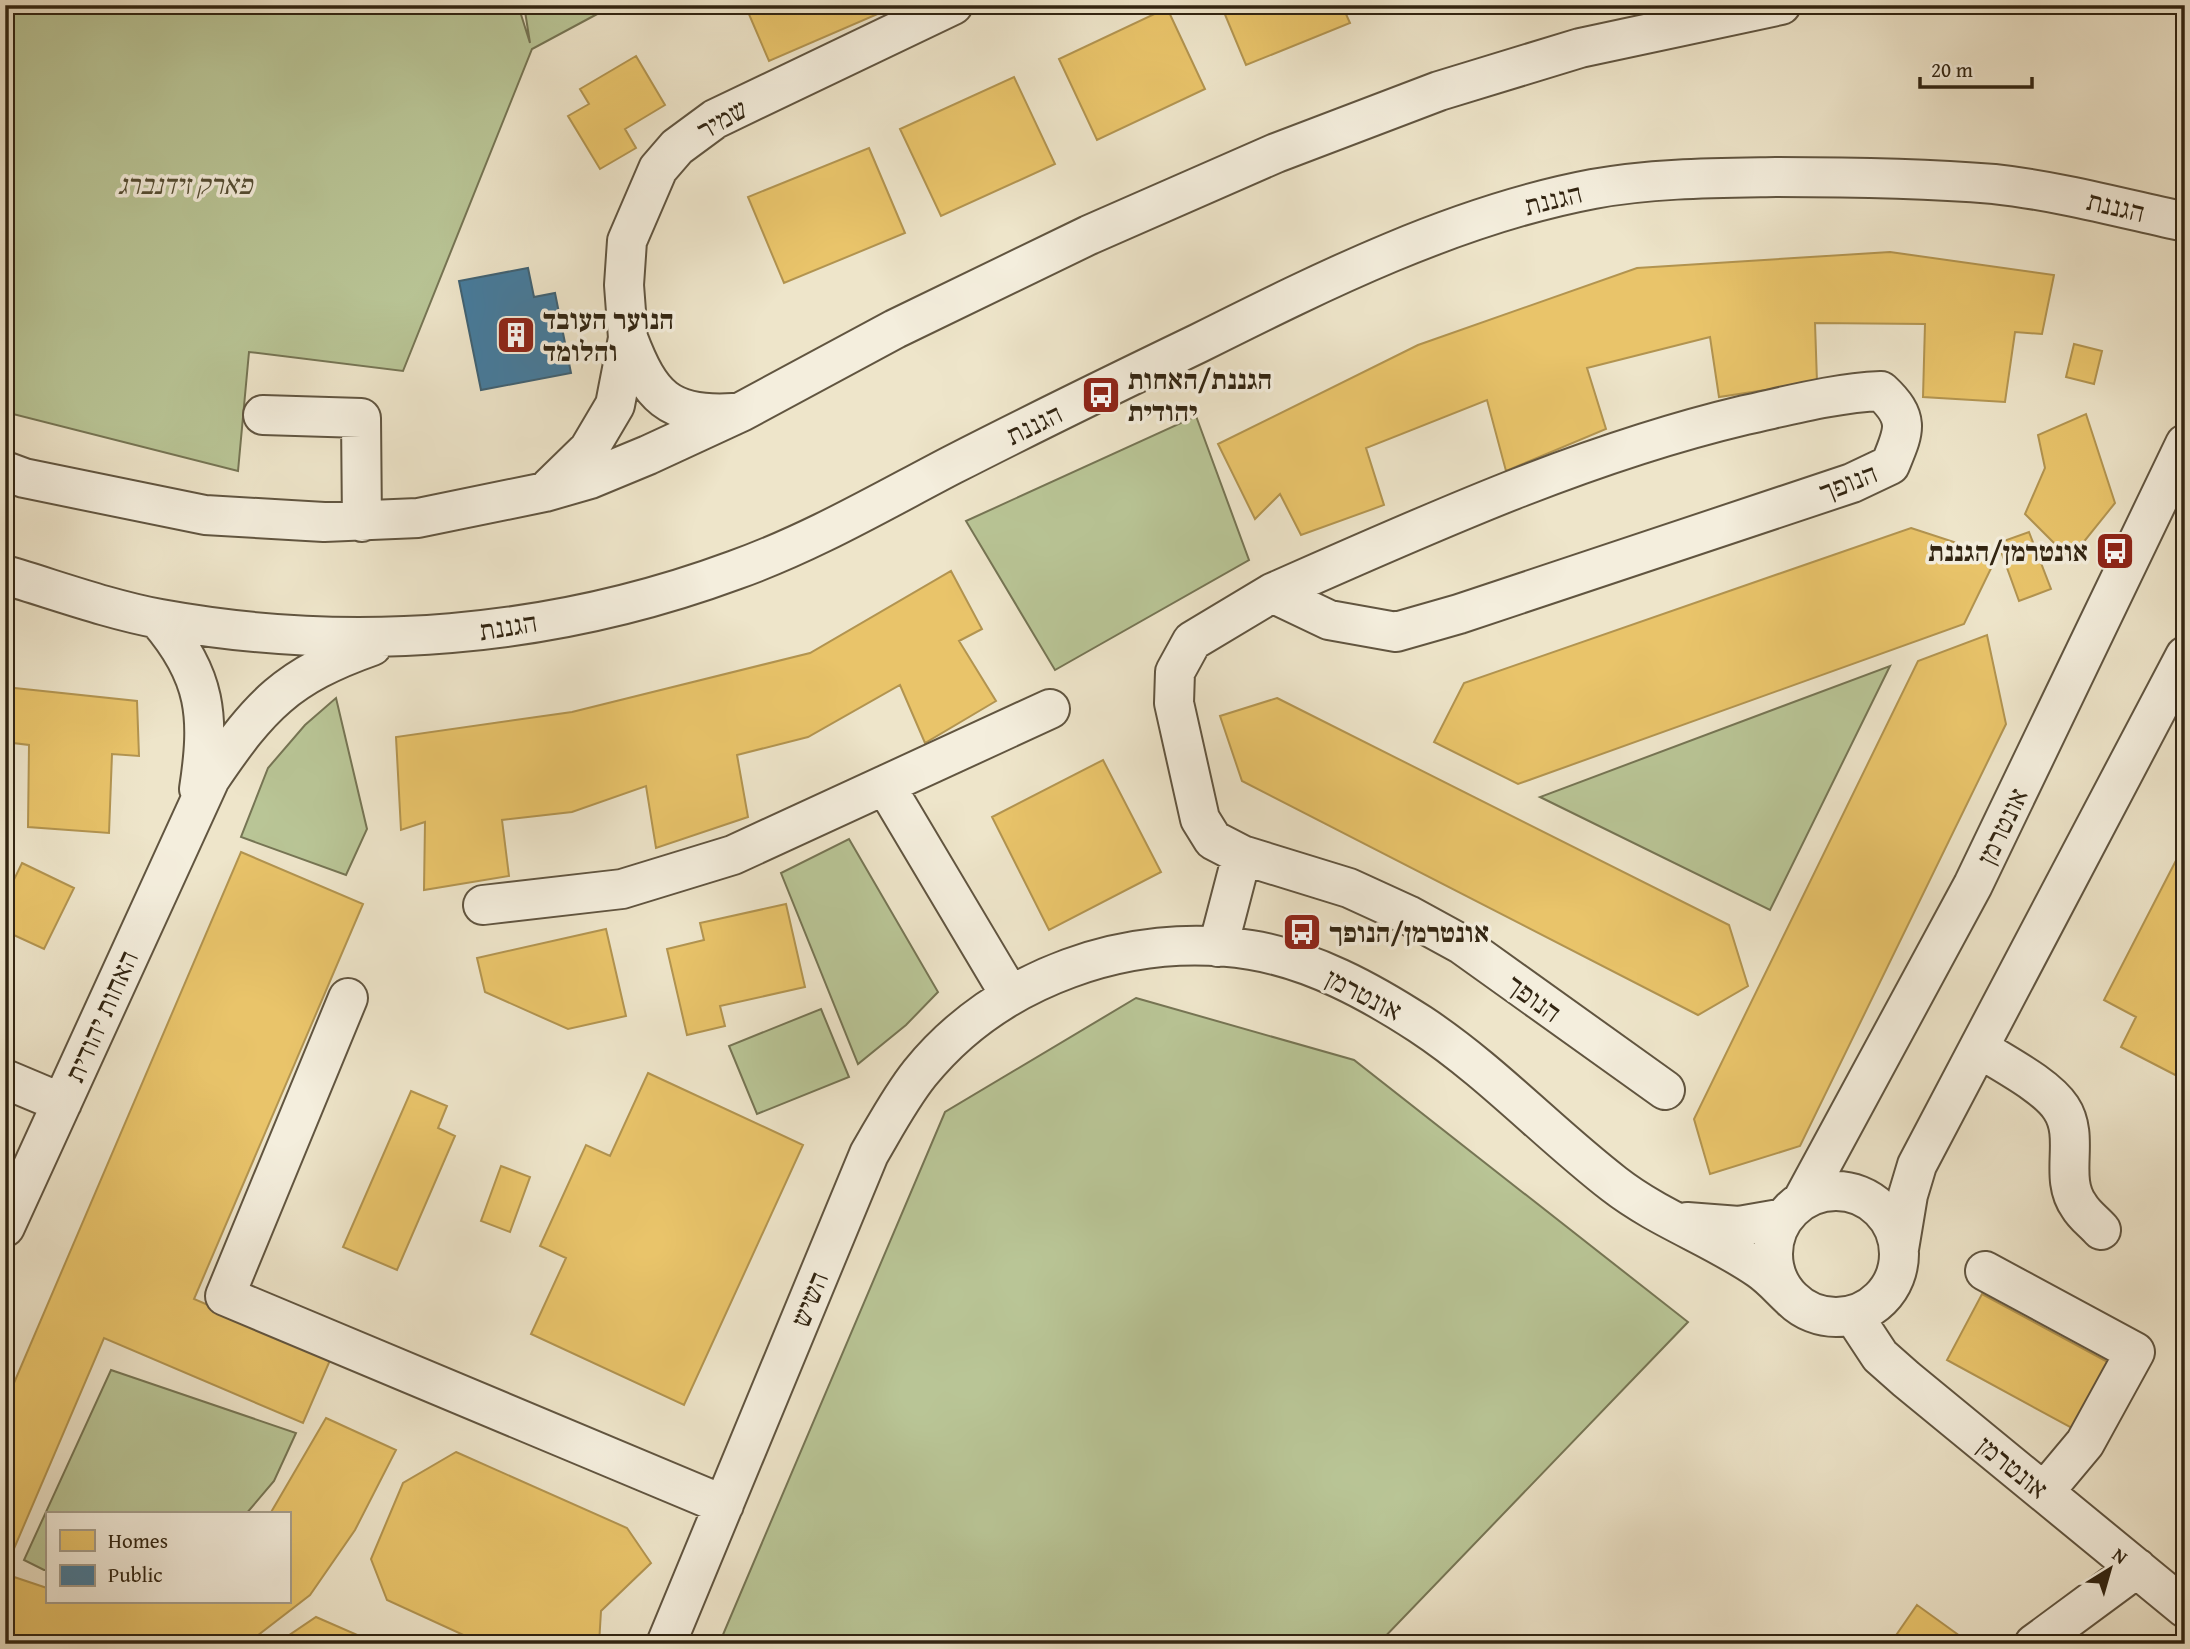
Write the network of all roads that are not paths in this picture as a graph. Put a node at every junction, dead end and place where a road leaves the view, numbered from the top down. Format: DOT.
graph roads {
  1 [pos="953,5"];
  2 [pos="1781,5"];
  3 [pos="2185,222"];
  4 [pos="628,338"];
  5 [pos="741,412"];
  6 [pos="263,415"];
  7 [pos="2185,444"];
  8 [pos="5,471"];
  9 [pos="545,492"];
  10 [pos="362,522"];
  11 [pos="5,575"];
  12 [pos="1272,593"];
  13 [pos="158,619"];
  14 [pos="392,639"];
  15 [pos="2185,656"];
  16 [pos="1050,709"];
  17 [pos="885,785"];
  18 [pos="197,805"];
  19 [pos="1242,855"];
  20 [pos="483,905"];
  21 [pos="1218,947"];
  22 [pos="1010,996"];
  23 [pos="348,999"];
  24 [pos="1979,1048"];
  25 [pos="5,1079"];
  26 [pos="1665,1090"];
  27 [pos="62,1103"];
  28 [pos="1793,1210"];
  29 [pos="1661,1216"];
  30 [pos="5,1227"];
  31 [pos="2101,1230"];
  32 [pos="1899,1249"];
  33 [pos="1985,1271"];
  34 [pos="1792,1299"];
  35 [pos="1853,1315"];
  36 [pos="2044,1492"];
  37 [pos="724,1505"];
  38 [pos="2137,1568"];
  39 [pos="2185,1608"];
  40 [pos="666,1644"];
  41 [pos="2034,1644"];
  1 -- 4 [label="street, שמיר"];
  2 -- 5 [label="street"];
  3 -- 14 [label="street, הגננת"];
  4 -- 5 [label="street, שמיר"];
  4 -- 9 [label="street, שמיר"];
  5 -- 9 [label="street"];
  6 -- 10 [label="street"];
  7 -- 28 [label="street, אונטרמן"];
  8 -- 10 [label="street"];
  9 -- 10 [label="street"];
  11 -- 13 [label="street, הגננת"];
  12 -- 12 [label="street, הנופך"];
  12 -- 19 [label="street, הנופך"];
  13 -- 14 [label="street, הגננת"];
  13 -- 18 [label="street"];
  14 -- 18 [label="street"];
  15 -- 24 [label="street"];
  16 -- 17 [label="street"];
  17 -- 20 [label="street"];
  17 -- 22 [label="street"];
  18 -- 27 [label="street, האחות יהודית"];
  19 -- 21 [label="street"];
  19 -- 26 [label="street, הנופך"];
  21 -- 22 [label="street, אונטרמן"];
  21 -- 29 [label="street, אונטרמן"];
  22 -- 37 [label="street, השיש"];
  23 -- 37 [label="street"];
  24 -- 31 [label="street"];
  24 -- 32 [label="street"];
  25 -- 27 [label="street"];
  27 -- 30 [label="street, האחות יהודית"];
  28 -- 29 [label="street, אונטרמן"];
  28 -- 32 [label="street"];
  28 -- 34 [label="street"];
  29 -- 34 [label="street, אונטרמן"];
  32 -- 35 [label="street"];
  33 -- 36 [label="street"];
  34 -- 35 [label="street"];
  35 -- 36 [label="street, אונטרמן"];
  36 -- 38 [label="street, אונטרמן"];
  37 -- 40 [label="street, השיש"];
  38 -- 39 [label="street, אונטרמן"];
  38 -- 41 [label="street"];
}
